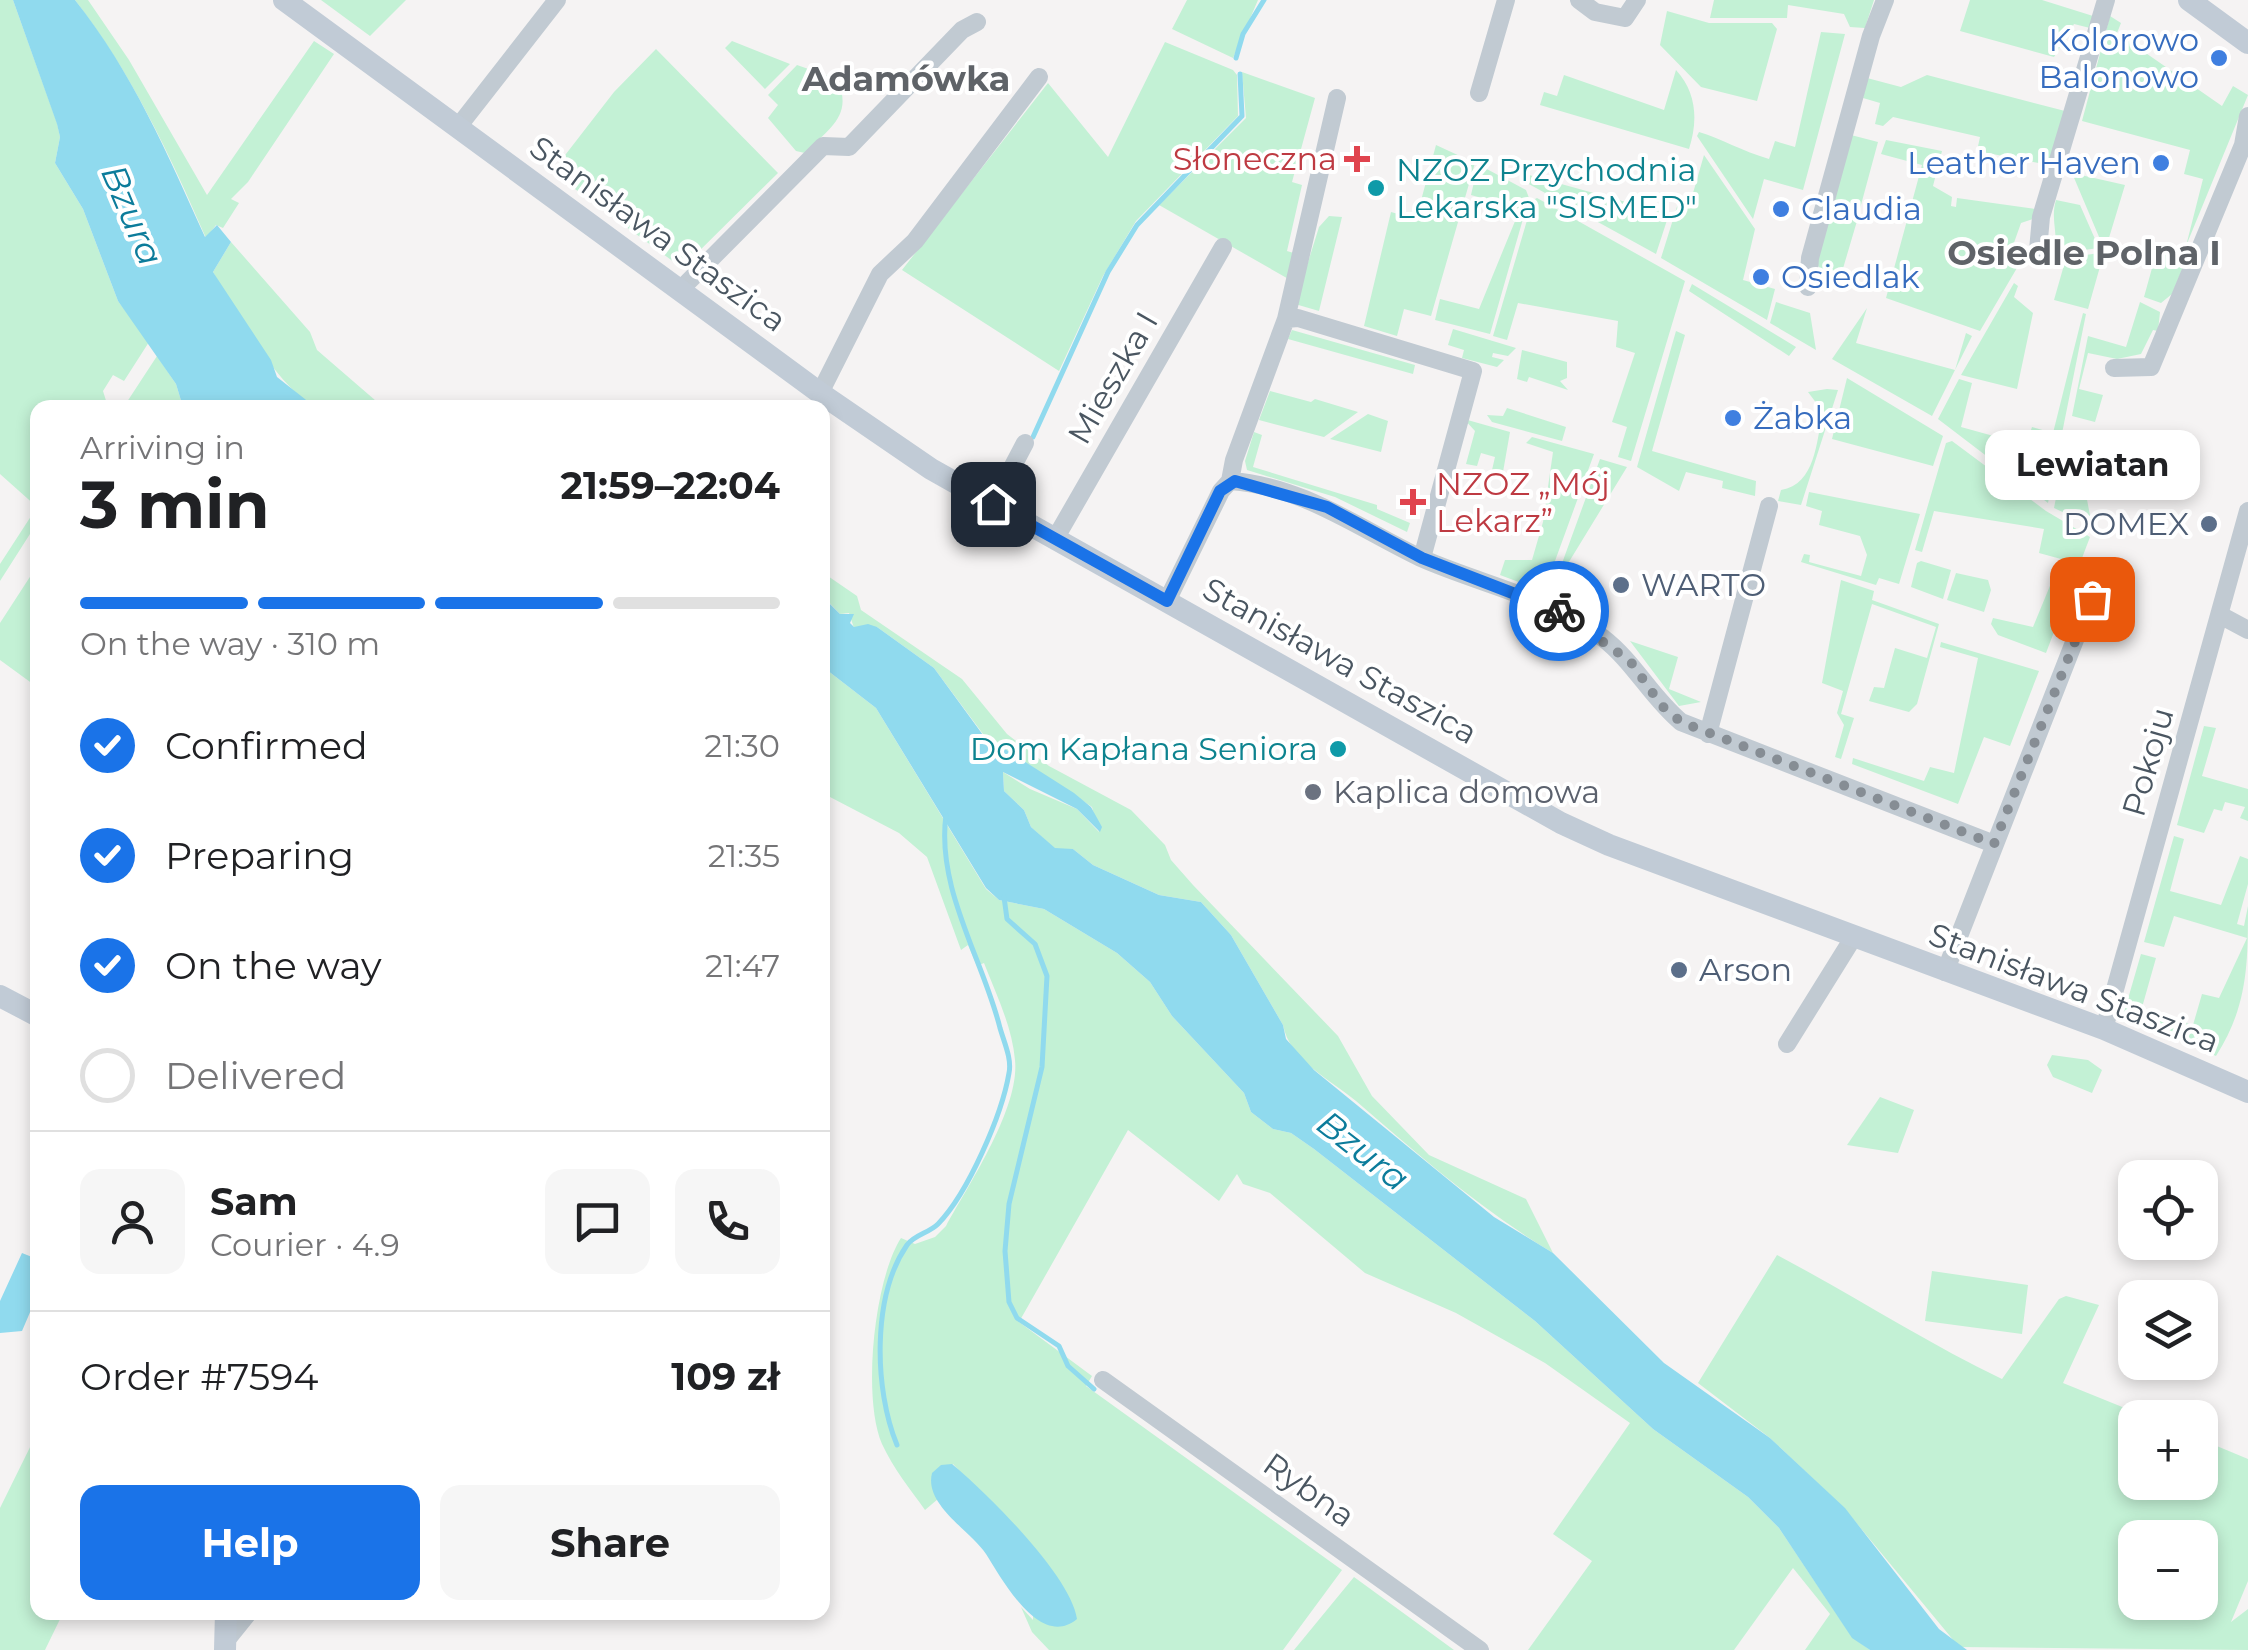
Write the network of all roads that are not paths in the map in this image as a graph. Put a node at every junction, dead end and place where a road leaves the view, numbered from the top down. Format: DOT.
graph roads {
  1 [pos="284,0"];
  2 [pos="556,0"];
  3 [pos="1506,0"];
  4 [pos="1579,0"];
  5 [pos="1637,0"];
  6 [pos="1885,0"];
  7 [pos="2106,0"];
  8 [pos="2189,0"];
  9 [pos="977,22"];
  10 [pos="2248,43"];
  11 [pos="1039,77"];
  12 [pos="1480,94"];
  13 [pos="1336,98"];
  14 [pos="2248,116"];
  15 [pos="458,127"];
  16 [pos="1224,247"];
  17 [pos="2038,250"];
  18 [pos="1808,287"];
  19 [pos="680,290"];
  20 [pos="1286,319"];
  21 [pos="2114,368"];
  22 [pos="820,393"];
  23 [pos="1025,443"];
  24 [pos="1230,481"];
  25 [pos="993,504"];
  26 [pos="1769,506"];
  27 [pos="2248,511"];
  28 [pos="1055,539"];
  29 [pos="1422,558"];
  30 [pos="2092,599"];
  31 [pos="1167,601"];
  32 [pos="2220,615"];
  33 [pos="2248,630"];
  34 [pos="1708,734"];
  35 [pos="1994,844"];
  36 [pos="1854,938"];
  37 [pos="1945,972"];
  38 [pos="0,996"];
  39 [pos="30,1012"];
  40 [pos="2104,1029"];
  41 [pos="1787,1044"];
  42 [pos="2248,1092"];
  43 [pos="1103,1380"];
  44 [pos="226,1620"];
  45 [pos="243,1620"];
  46 [pos="225,1646"];
  47 [pos="1480,1650"];
  1 -- 15 [label="street, Stanisława Staszica"];
  2 -- 15 [label="street"];
  3 -- 12 [label="street"];
  4 -- 5 [label="street"];
  6 -- 18 [label="street"];
  7 -- 17 [label="street"];
  8 -- 10 [label="street"];
  9 -- 19 [label="street"];
  11 -- 22 [label="street"];
  13 -- 20 [label="street"];
  14 -- 21 [label="street"];
  15 -- 19 [label="street, Stanisława Staszica"];
  16 -- 28 [label="street, Mieszka I"];
  19 -- 22 [label="street, Stanisława Staszica"];
  20 -- 24 [label="street"];
  20 -- 29 [label="street"];
  22 -- 25 [label="street, Stanisława Staszica"];
  23 -- 25 [label="street"];
  24 -- 29 [label="street"];
  24 -- 31 [label="street"];
  25 -- 28 [label="street, Stanisława Staszica"];
  26 -- 34 [label="street"];
  27 -- 32 [label="street, Pokoju"];
  28 -- 31 [label="street, Stanisława Staszica"];
  29 -- 34 [label="street"];
  30 -- 35 [label="street"];
  31 -- 36 [label="street, Stanisława Staszica"];
  32 -- 33 [label="street"];
  32 -- 40 [label="street, Pokoju"];
  34 -- 35 [label="street"];
  35 -- 37 [label="street"];
  36 -- 37 [label="street, Stanisława Staszica"];
  36 -- 41 [label="street"];
  37 -- 40 [label="street, Stanisława Staszica"];
  38 -- 39 [label="street"];
  40 -- 42 [label="street, Stanisława Staszica"];
  43 -- 47 [label="street, Rybna"];
  44 -- 46 [label="street"];
  45 -- 46 [label="street"];
}
